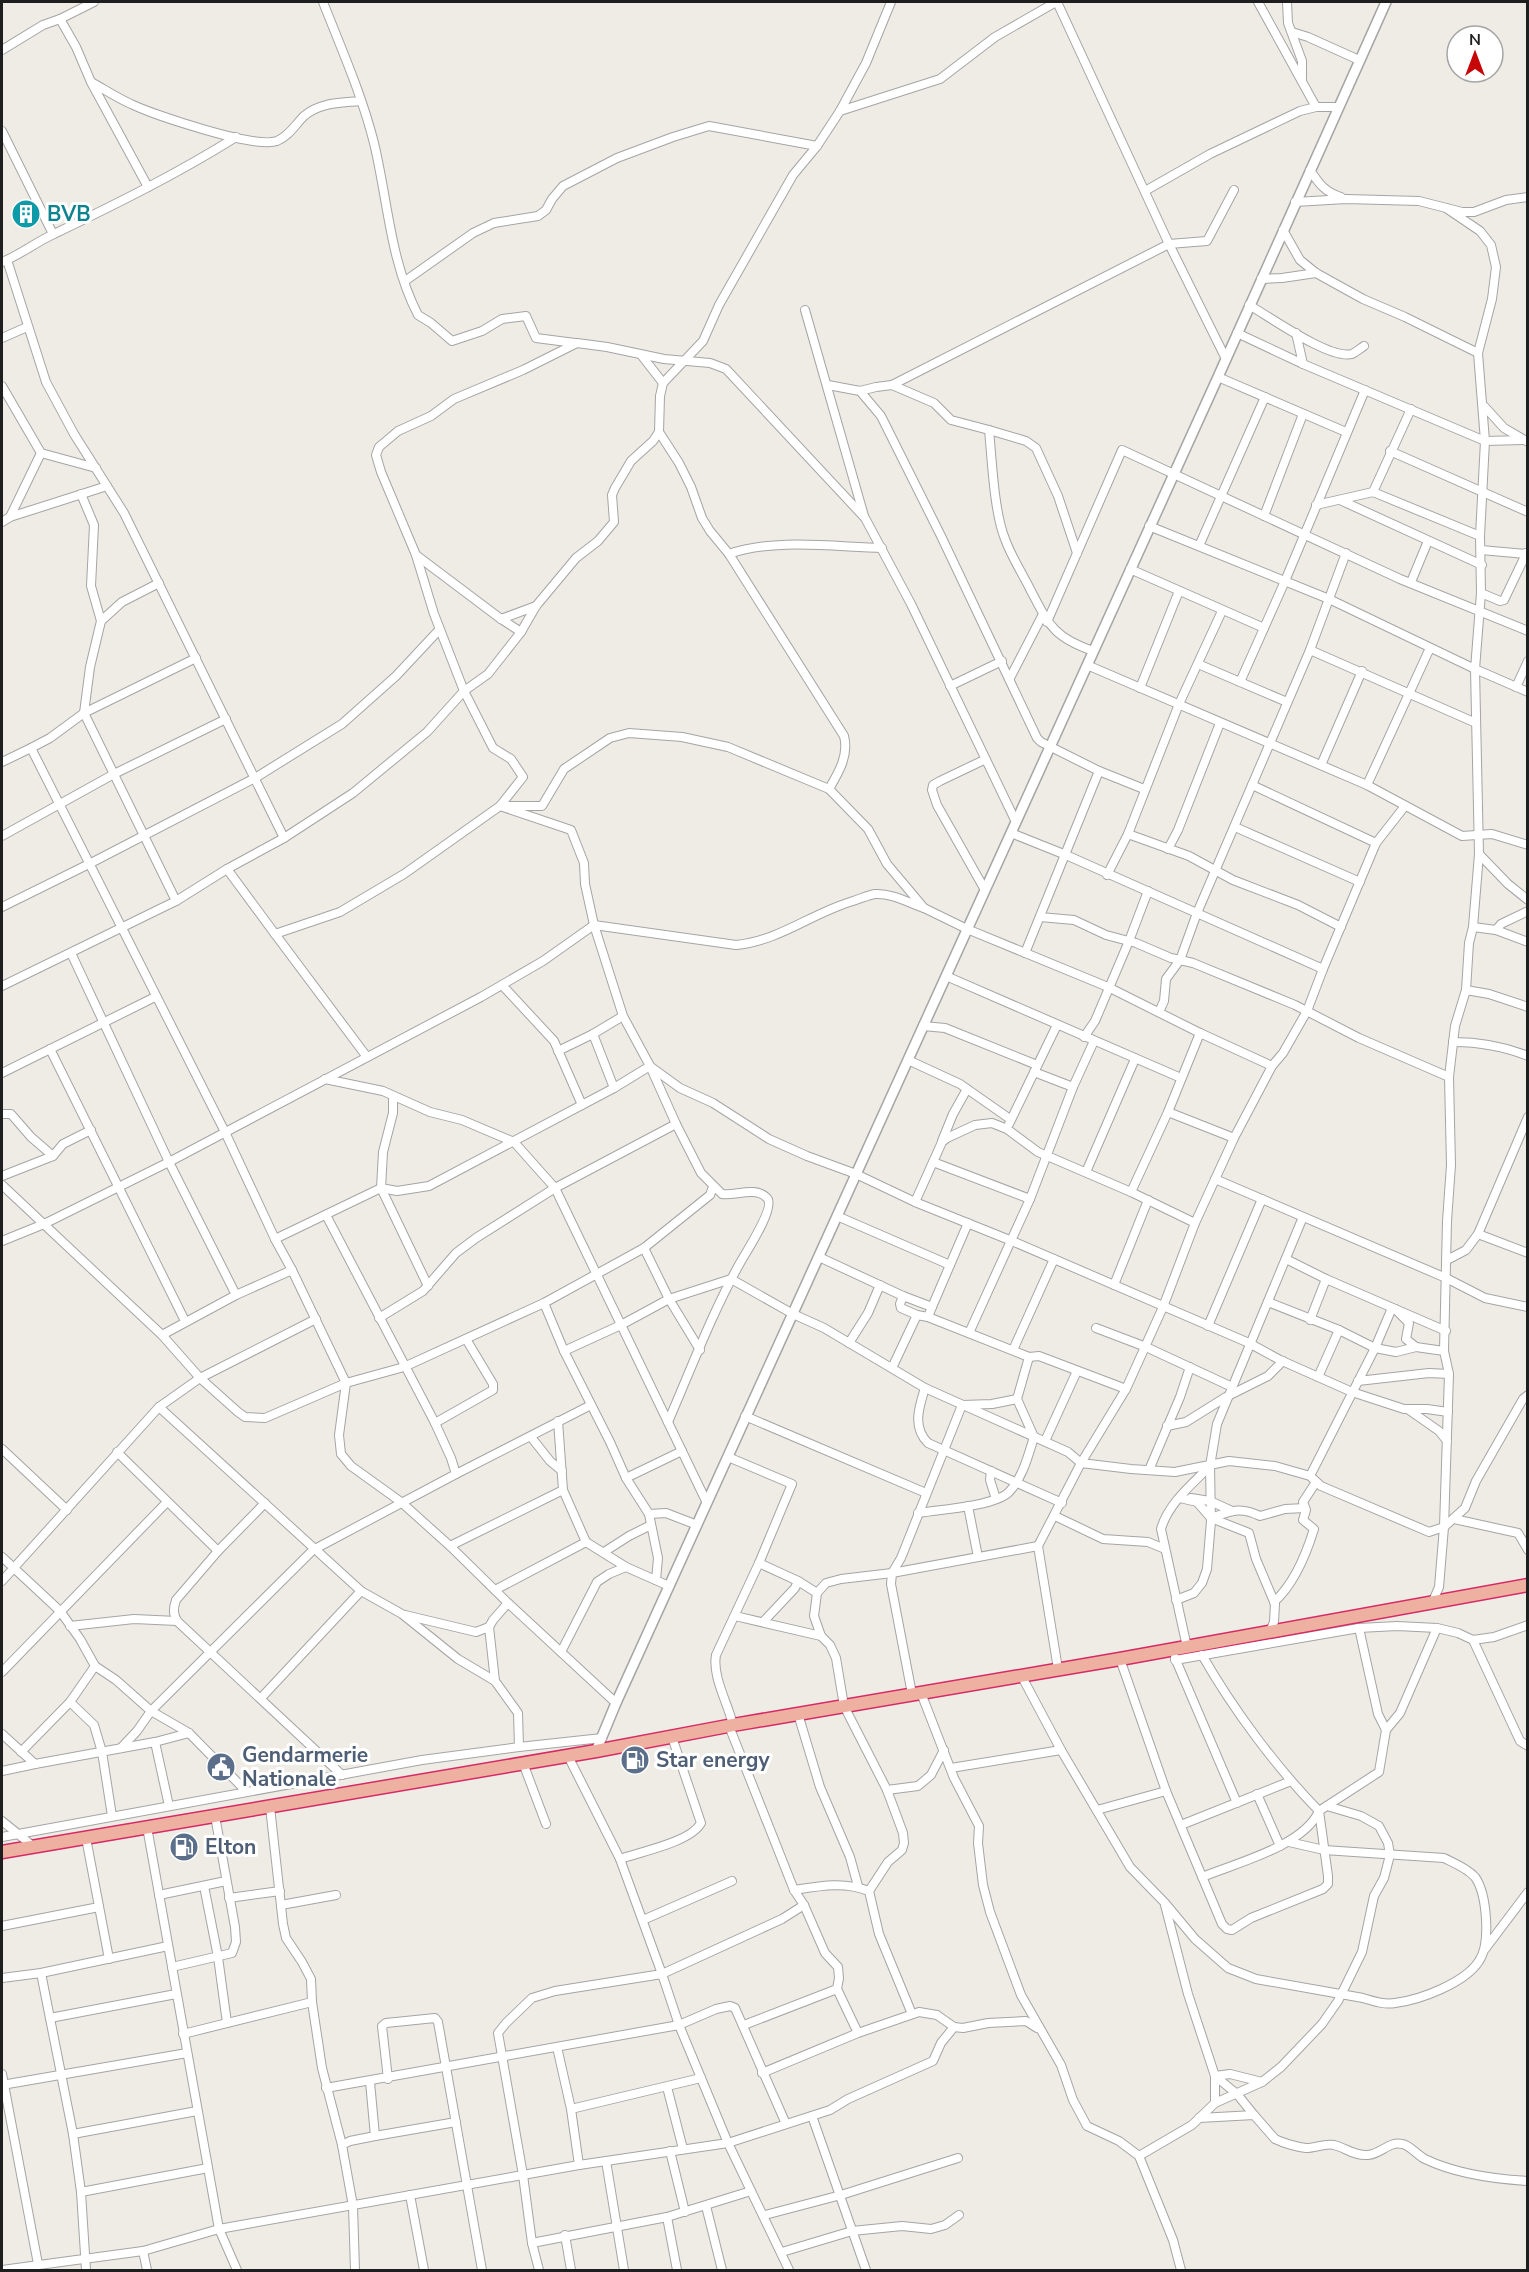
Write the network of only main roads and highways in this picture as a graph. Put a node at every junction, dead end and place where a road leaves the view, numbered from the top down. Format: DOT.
graph roads {
  1 [pos="1527,1585"];
  2 [pos="2,1852"];
  1 -- 2 [label="highway"];
}
